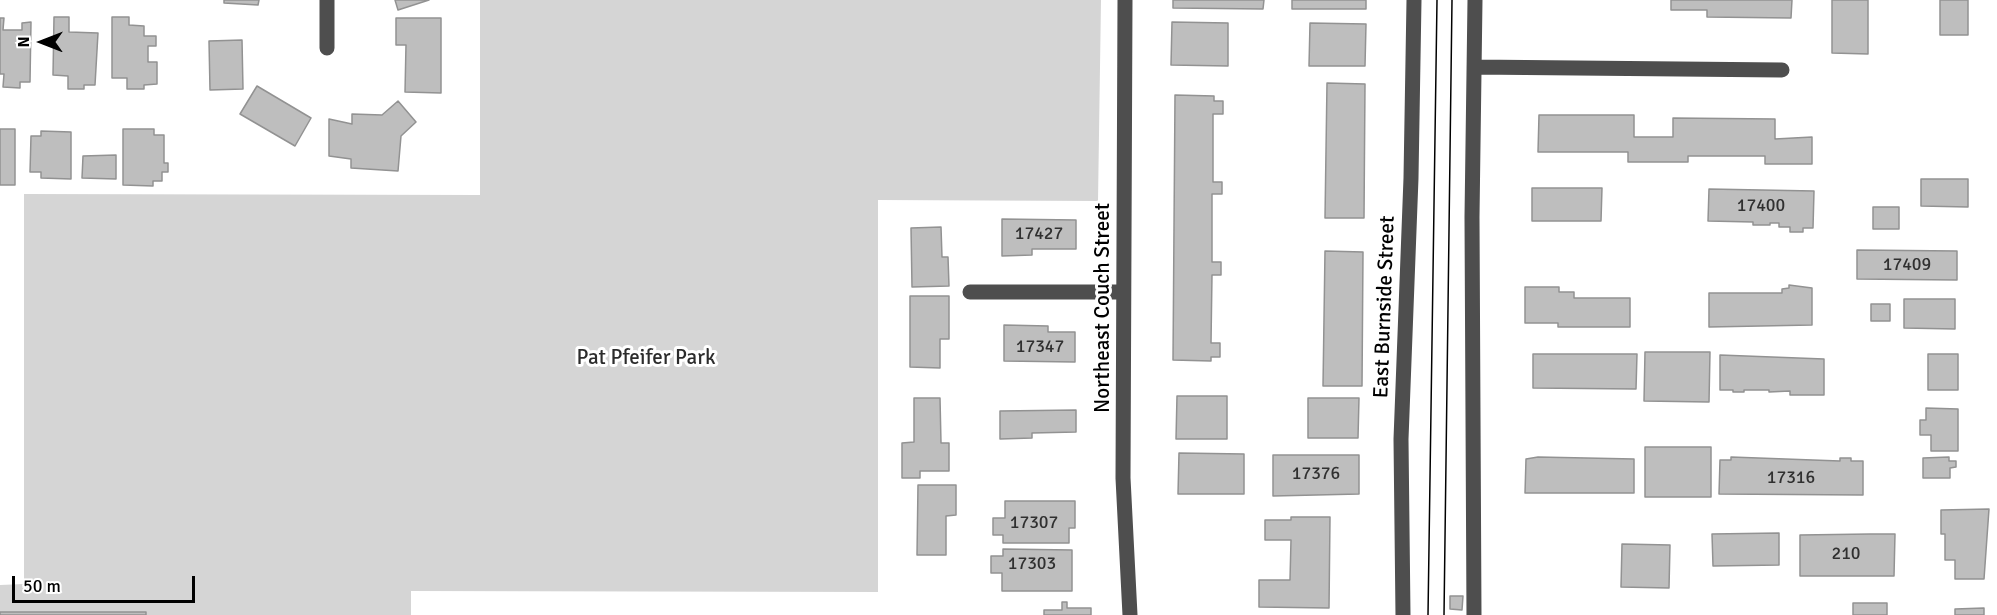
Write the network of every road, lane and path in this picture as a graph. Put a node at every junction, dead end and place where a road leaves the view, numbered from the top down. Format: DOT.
graph roads {
  1 [pos="327,0"];
  2 [pos="1125,0"];
  3 [pos="1414,0"];
  4 [pos="1475,0"];
  5 [pos="327,48"];
  6 [pos="1474,67"];
  7 [pos="1782,70"];
  8 [pos="970,292"];
  9 [pos="1123,292"];
  10 [pos="1130,615"];
  11 [pos="1404,615"];
  12 [pos="1474,615"];
  1 -- 5 [label="street"];
  2 -- 9 [label="street, Northeast Couch Street"];
  3 -- 11 [label="street, East Burnside Street"];
  4 -- 6 [label="street"];
  6 -- 7 [label="street"];
  6 -- 12 [label="street"];
  8 -- 9 [label="street"];
  9 -- 10 [label="street, Northeast Couch Street"];
}
